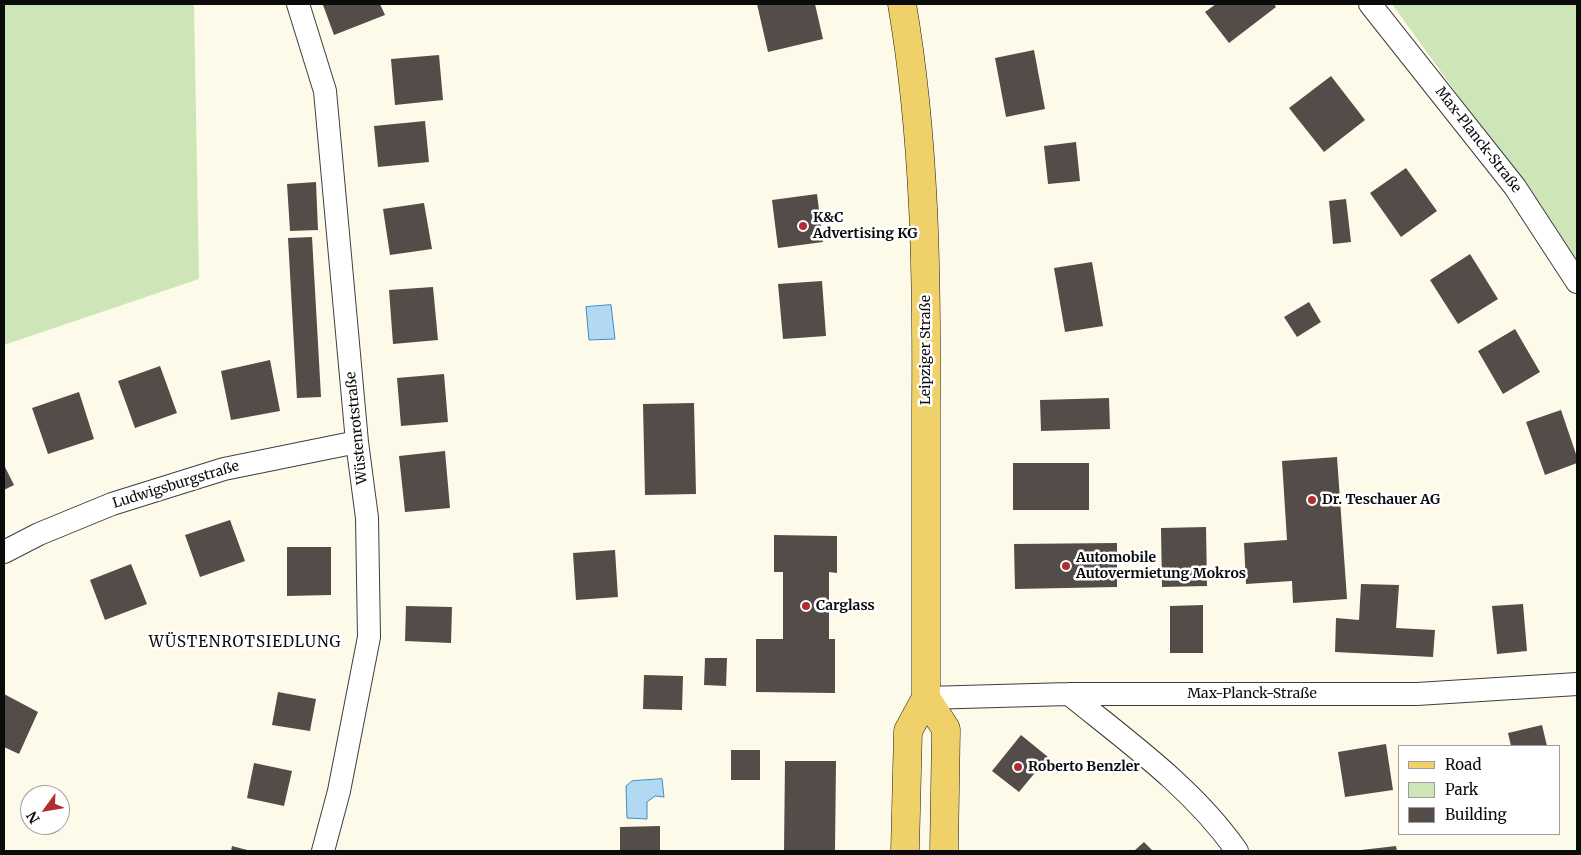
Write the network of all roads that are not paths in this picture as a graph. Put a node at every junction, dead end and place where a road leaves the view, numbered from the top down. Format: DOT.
graph roads {
  1 [pos="298,4"];
  2 [pos="902,4"];
  3 [pos="1370,4"];
  4 [pos="1577,282"];
  5 [pos="357,442"];
  6 [pos="4,552"];
  7 [pos="1577,684"];
  8 [pos="1069,694"];
  9 [pos="926,698"];
  10 [pos="323,851"];
  11 [pos="905,851"];
  12 [pos="944,851"];
  13 [pos="1238,851"];
  1 -- 5 [label="street, Wüstenrotstraße"];
  2 -- 9 [label="main road, Leipziger Straße"];
  3 -- 4 [label="street, Max-Planck-Straße"];
  5 -- 6 [label="street, Ludwigsburgstraße"];
  5 -- 10 [label="street, Wüstenrotstraße"];
  7 -- 8 [label="street, Max-Planck-Straße"];
  8 -- 9 [label="street, Max-Planck-Straße"];
  8 -- 13 [label="street"];
  9 -- 11 [label="main road, Leipziger Straße"];
  9 -- 12 [label="main road"];
}
